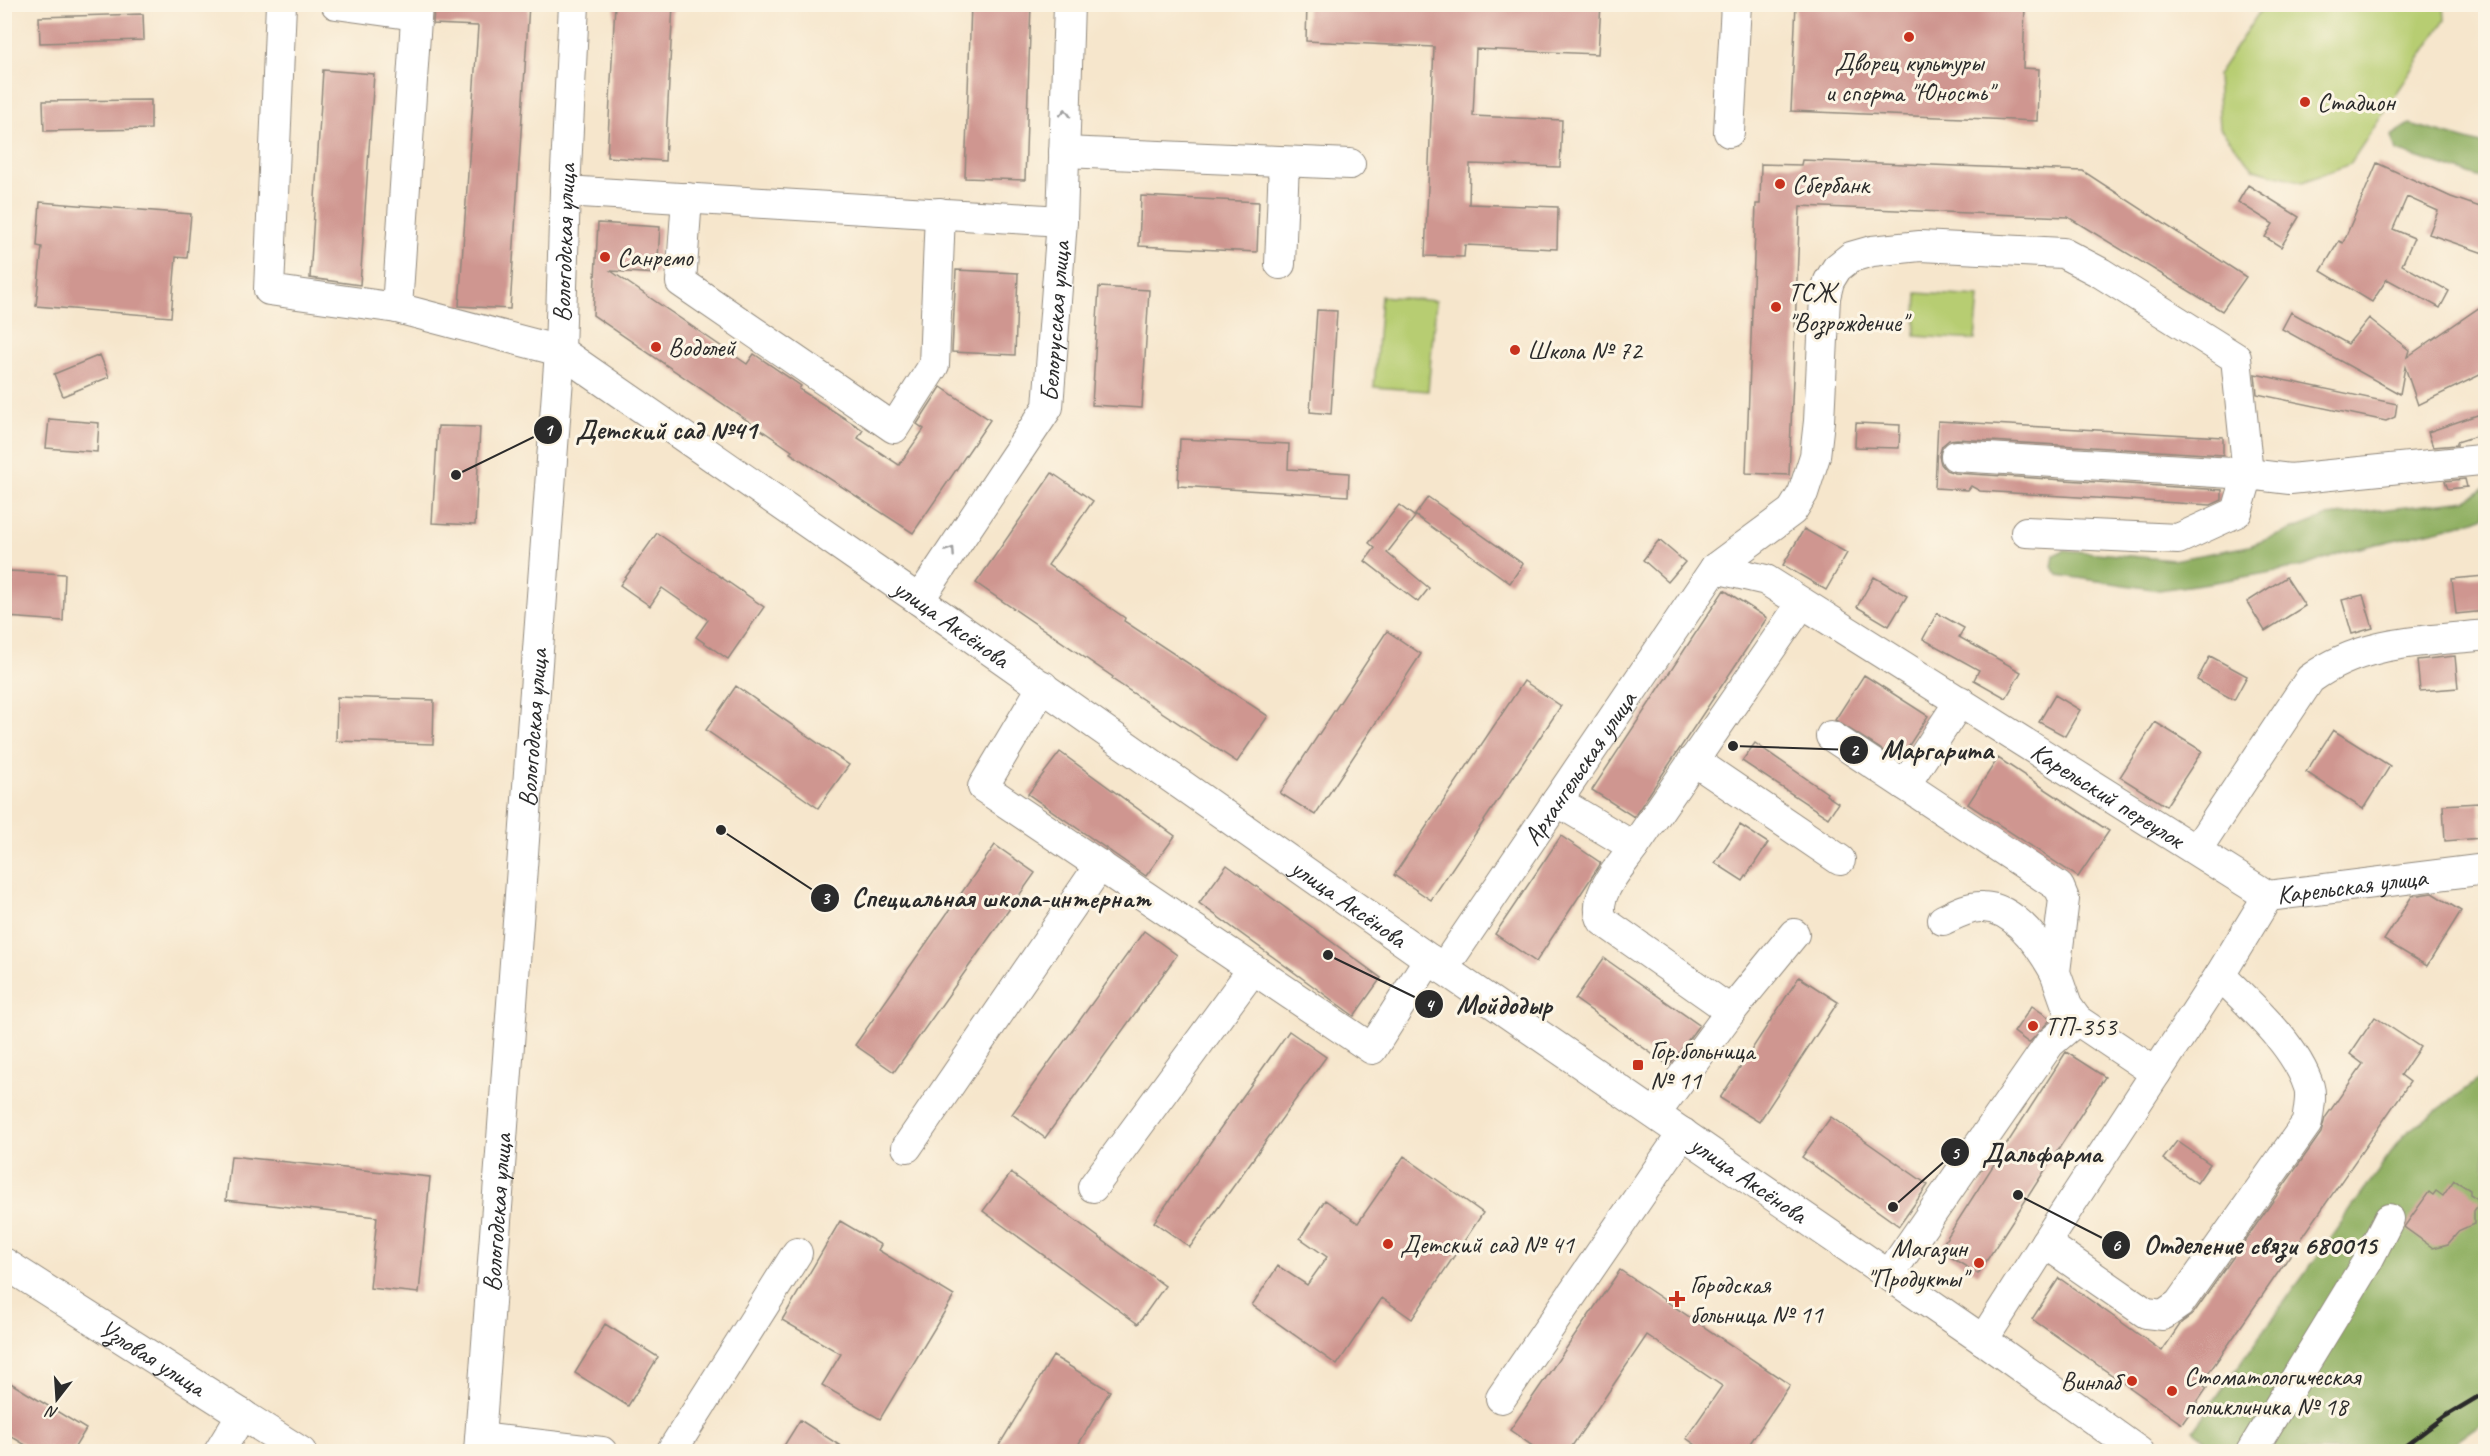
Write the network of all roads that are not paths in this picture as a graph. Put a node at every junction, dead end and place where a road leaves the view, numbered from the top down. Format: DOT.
graph roads {
  1 [pos="281,4"];
  2 [pos="336,4"];
  3 [pos="574,4"];
  4 [pos="1069,4"];
  5 [pos="1736,4"];
  6 [pos="416,10"];
  7 [pos="1729,132"];
  8 [pos="1064,152"];
  9 [pos="1284,162"];
  10 [pos="1350,165"];
  11 [pos="565,191"];
  12 [pos="687,198"];
  13 [pos="940,213"];
  14 [pos="1062,221"];
  15 [pos="1280,264"];
  16 [pos="398,308"];
  17 [pos="560,351"];
  18 [pos="1956,456"];
  19 [pos="2480,460"];
  20 [pos="2248,474"];
  21 [pos="2026,532"];
  22 [pos="1715,568"];
  23 [pos="919,600"];
  24 [pos="1802,603"];
  25 [pos="2486,635"];
  26 [pos="1042,687"];
  27 [pos="1960,701"];
  28 [pos="1831,736"];
  29 [pos="1693,760"];
  30 [pos="1905,785"];
  31 [pos="1557,801"];
  32 [pos="1634,847"];
  33 [pos="2197,849"];
  34 [pos="1840,860"];
  35 [pos="1100,865"];
  36 [pos="2486,869"];
  37 [pos="2268,896"];
  38 [pos="1943,920"];
  39 [pos="1794,934"];
  40 [pos="1436,964"];
  41 [pos="1253,969"];
  42 [pos="2055,972"];
  43 [pos="2220,975"];
  44 [pos="1731,1011"];
  45 [pos="2077,1020"];
  46 [pos="2156,1073"];
  47 [pos="1655,1114"];
  48 [pos="1683,1133"];
  49 [pos="907,1147"];
  50 [pos="1093,1187"];
  51 [pos="2389,1219"];
  52 [pos="2045,1243"];
  53 [pos="797,1254"];
  54 [pos="4,1263"];
  55 [pos="1889,1275"];
  56 [pos="1983,1340"];
  57 [pos="1501,1398"];
  58 [pos="242,1414"];
  59 [pos="480,1445"];
  60 [pos="219,1452"];
  61 [pos="301,1452"];
  62 [pos="602,1452"];
  63 [pos="671,1452"];
  64 [pos="2139,1452"];
  65 [pos="2251,1452"];
  1 -- 16 [label="street, улица Аксёнова"];
  2 -- 6 [label="street"];
  3 -- 11 [label="street, Вологодская улица"];
  8 -- 4 [label="street, Белорусская улица, one-way"];
  5 -- 7 [label="street"];
  6 -- 16 [label="street"];
  8 -- 9 [label="street"];
  8 -- 14 [label="street, Белорусская улица"];
  9 -- 10 [label="street"];
  9 -- 15 [label="street"];
  11 -- 12 [label="street"];
  11 -- 17 [label="street, Вологодская улица"];
  12 -- 13 [label="street"];
  12 -- 13 [label="street"];
  13 -- 14 [label="street"];
  23 -- 14 [label="street, Белорусская улица, one-way"];
  16 -- 17 [label="street, улица Аксёнова"];
  17 -- 23 [label="street, улица Аксёнова"];
  17 -- 59 [label="street, Вологодская улица"];
  18 -- 20 [label="street"];
  19 -- 20 [label="street"];
  20 -- 21 [label="street"];
  20 -- 22 [label="street, Архангельская улица"];
  22 -- 24 [label="street, Карельский переулок"];
  22 -- 31 [label="street, Архангельская улица"];
  23 -- 26 [label="street, улица Аксёнова"];
  24 -- 27 [label="street, Карельский переулок"];
  24 -- 29 [label="street"];
  25 -- 33 [label="street, Карельский переулок"];
  26 -- 35 [label="street"];
  26 -- 40 [label="street, улица Аксёнова"];
  27 -- 30 [label="street"];
  27 -- 33 [label="street, Карельский переулок"];
  28 -- 30 [label="street"];
  29 -- 32 [label="street"];
  29 -- 34 [label="street"];
  30 -- 42 [label="street"];
  31 -- 32 [label="street"];
  31 -- 40 [label="street, Архангельская улица"];
  32 -- 44 [label="street"];
  33 -- 37 [label="street, Карельская улица"];
  35 -- 41 [label="street"];
  35 -- 49 [label="street"];
  36 -- 37 [label="street, Карельская улица"];
  37 -- 43 [label="street"];
  38 -- 42 [label="street"];
  39 -- 44 [label="street"];
  40 -- 41 [label="street, Архангельская улица"];
  40 -- 47 [label="street, улица Аксёнова"];
  41 -- 50 [label="street"];
  42 -- 45 [label="street"];
  43 -- 46 [label="street"];
  43 -- 52 [label="street"];
  44 -- 47 [label="street"];
  45 -- 46 [label="street"];
  45 -- 55 [label="street"];
  46 -- 52 [label="street"];
  47 -- 48 [label="street, улица Аксёнова"];
  48 -- 55 [label="street, улица Аксёнова"];
  48 -- 57 [label="street"];
  51 -- 65 [label="street"];
  52 -- 56 [label="street"];
  53 -- 63 [label="street"];
  54 -- 58 [label="street, Узловая улица"];
  55 -- 56 [label="street, улица Аксёнова"];
  56 -- 64 [label="street, улица Аксёнова"];
  58 -- 60 [label="street"];
  58 -- 61 [label="street, Узловая улица"];
  59 -- 62 [label="street"];
}
